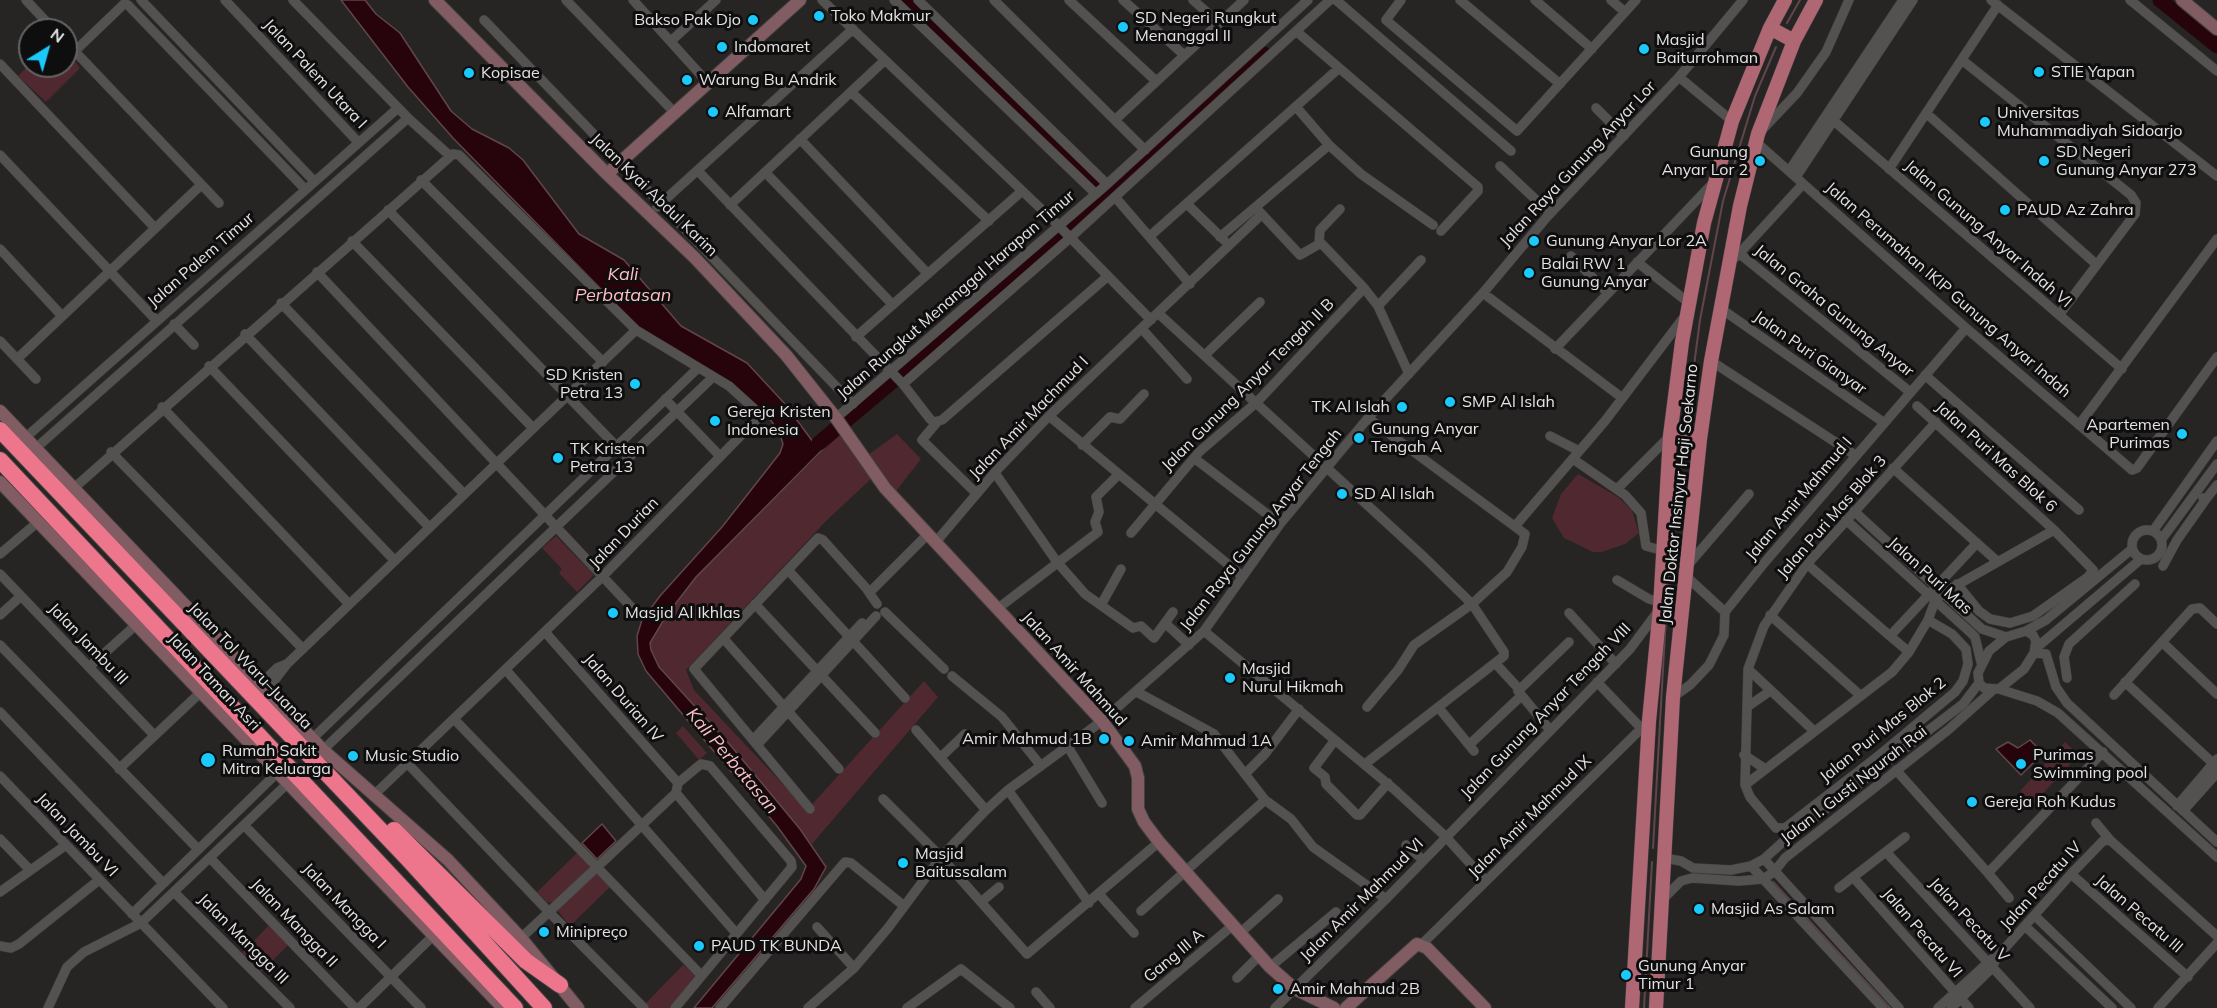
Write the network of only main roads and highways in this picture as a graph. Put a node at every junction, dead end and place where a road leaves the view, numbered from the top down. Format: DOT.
graph roads {
  1 [pos="1785,0"];
  2 [pos="1816,0"];
  3 [pos="1770,28"];
  4 [pos="1794,41"];
  5 [pos="0,430"];
  6 [pos="1670,436"];
  7 [pos="1700,439"];
  8 [pos="0,460"];
  9 [pos="321,757"];
  10 [pos="560,984"];
  11 [pos="515,1008"];
  12 [pos="544,1008"];
  13 [pos="1632,1008"];
  14 [pos="1656,1008"];
  1 -- 3 [label="main road, Jalan Doktor Insinyur Haji Soekarno"];
  2 -- 4 [label="main road, Jalan Doktor Insinyur Haji Soekarno"];
  3 -- 4 [label="main road"];
  3 -- 6 [label="main road, Jalan Doktor Insinyur Haji Soekarno"];
  4 -- 7 [label="main road, Jalan Doktor Insinyur Haji Soekarno"];
  5 -- 9 [label="highway, Jalan Tol Waru–Juanda"];
  6 -- 7 [label="main road"];
  6 -- 13 [label="main road, Jalan Doktor Insinyur Haji Soekarno"];
  7 -- 14 [label="main road, Jalan Doktor Insinyur Haji Soekarno"];
  8 -- 11 [label="highway"];
  9 -- 10 [label="highway"];
  9 -- 12 [label="highway, Jalan Tol Waru–Juanda"];
}
